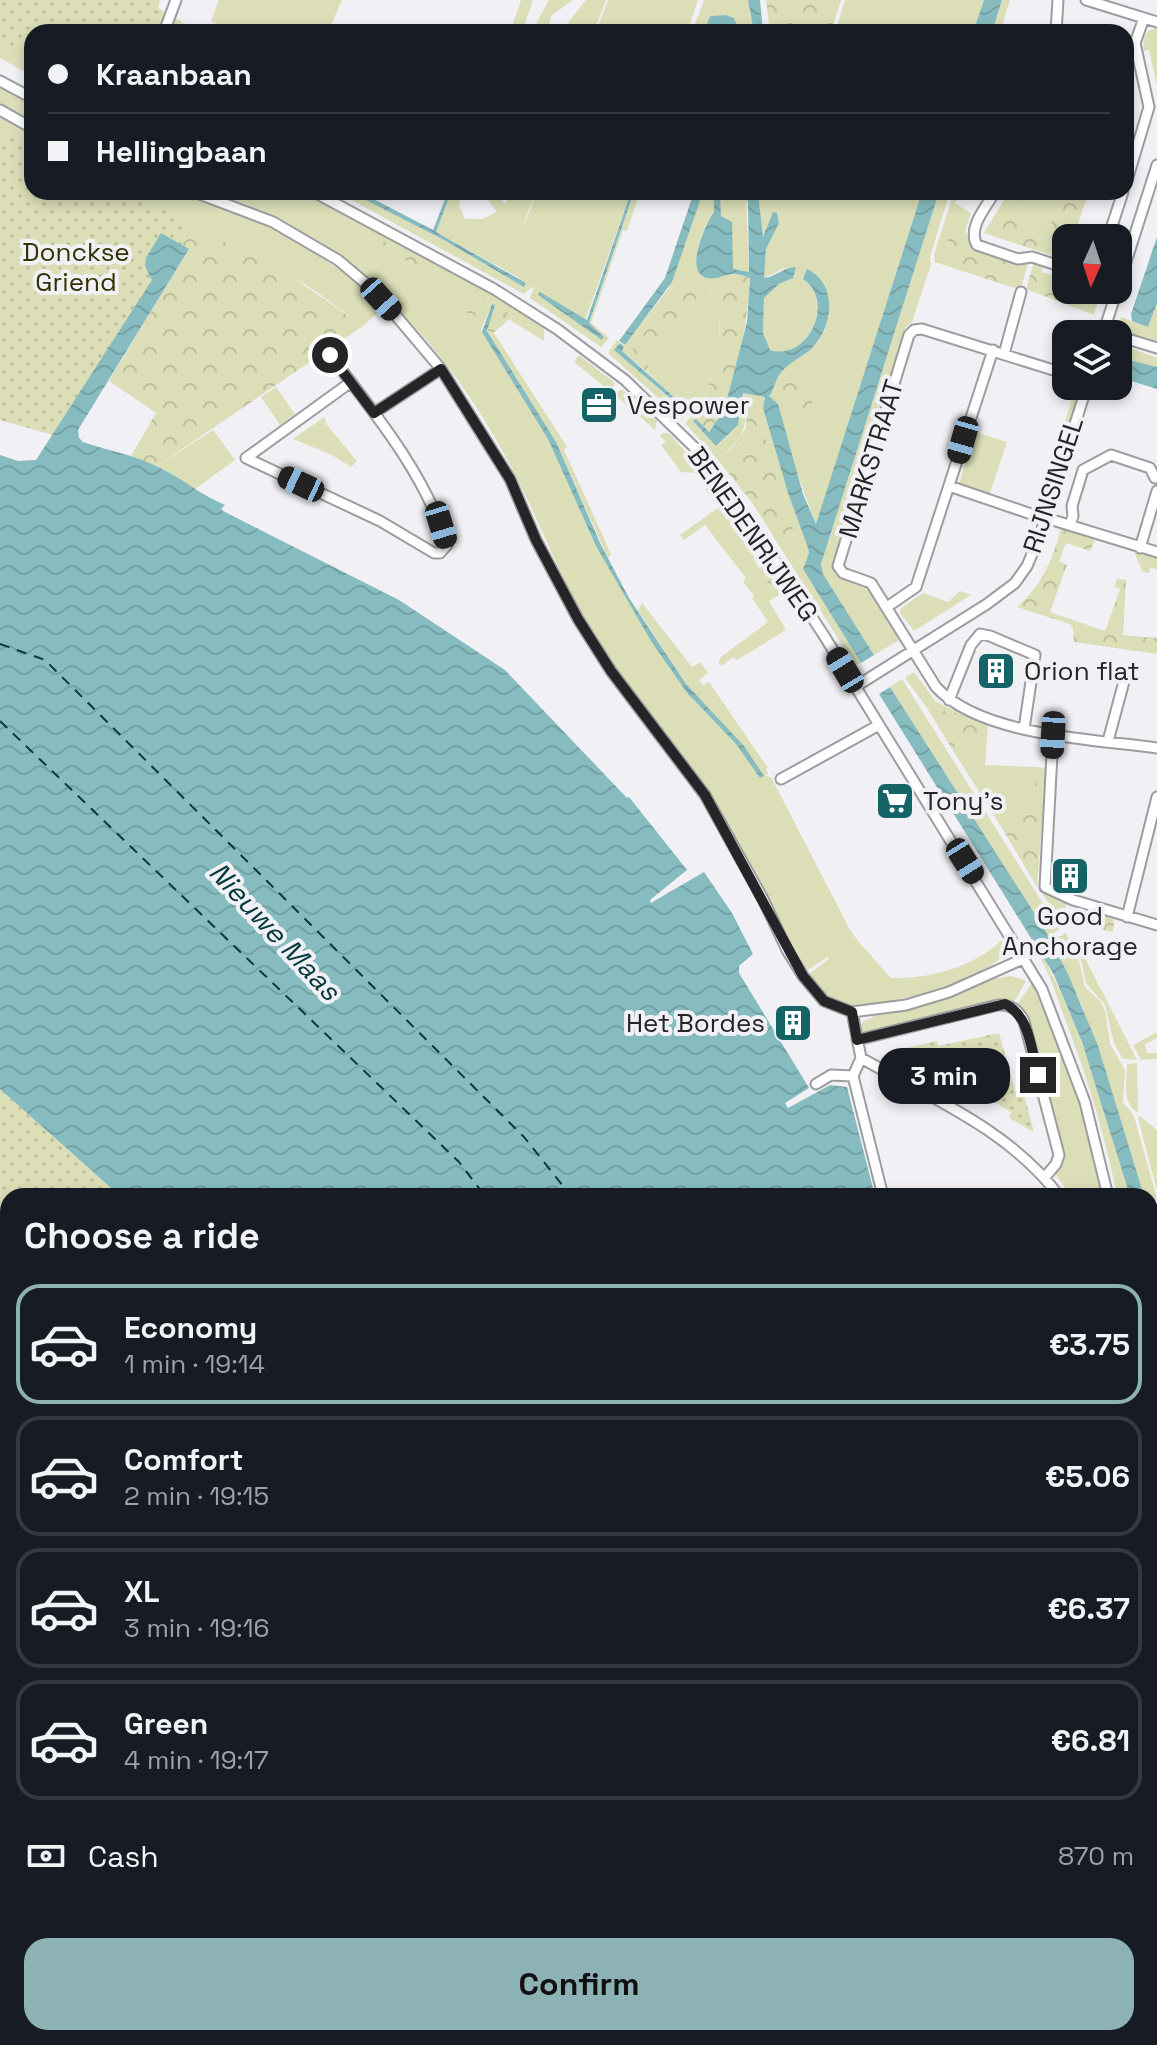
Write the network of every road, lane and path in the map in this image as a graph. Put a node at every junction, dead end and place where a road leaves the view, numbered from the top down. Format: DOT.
graph roads {
  1 [pos="176,0"];
  2 [pos="1058,0"];
  3 [pos="1086,0"];
  4 [pos="1144,18"];
  5 [pos="1157,22"];
  6 [pos="167,24"];
  7 [pos="1056,24"];
  8 [pos="0,81"];
  9 [pos="24,94"];
  10 [pos="0,110"];
  11 [pos="24,124"];
  12 [pos="1134,157"];
  13 [pos="1157,165"];
  14 [pos="215,200"];
  15 [pos="329,200"];
  16 [pos="991,200"];
  17 [pos="1120,200"];
  18 [pos="1113,224"];
  19 [pos="1132,244"];
  20 [pos="1052,263"];
  21 [pos="1021,292"];
  22 [pos="1132,341"];
  23 [pos="1157,348"];
  24 [pos="993,350"];
  25 [pos="1004,354"];
  26 [pos="330,355"];
  27 [pos="441,369"];
  28 [pos="1052,369"];
  29 [pos="351,382"];
  30 [pos="1083,400"];
  31 [pos="374,413"];
  32 [pos="1156,481"];
  33 [pos="949,486"];
  34 [pos="1157,491"];
  35 [pos="1034,515"];
  36 [pos="1046,518"];
  37 [pos="1070,525"];
  38 [pos="1140,548"];
  39 [pos="1157,552"];
  40 [pos="887,607"];
  41 [pos="914,650"];
  42 [pos="1126,674"];
  43 [pos="855,687"];
  44 [pos="949,700"];
  45 [pos="879,725"];
  46 [pos="1024,729"];
  47 [pos="1053,735"];
  48 [pos="1108,741"];
  49 [pos="1157,748"];
  50 [pos="781,779"];
  51 [pos="1157,797"];
  52 [pos="1127,917"];
  53 [pos="1157,925"];
  54 [pos="1025,958"];
  55 [pos="852,1012"];
  56 [pos="857,1040"];
  57 [pos="861,1058"];
  58 [pos="853,1076"];
  59 [pos="816,1084"];
  60 [pos="1045,1177"];
  61 [pos="881,1188"];
  62 [pos="1053,1188"];
  63 [pos="1106,1188"];
  1 -- 6 [label="street"];
  2 -- 7 [label="street"];
  3 -- 4 [label="street"];
  4 -- 5 [label="street"];
  4 -- 12 [label="street"];
  8 -- 9 [label="street"];
  10 -- 11 [label="street"];
  13 -- 19 [label="street"];
  14 -- 27 [label="street"];
  15 -- 43 [label="street, BENEDENRIJWEG"];
  16 -- 20 [label="street"];
  17 -- 18 [label="street"];
  21 -- 25 [label="street"];
  22 -- 23 [label="street"];
  24 -- 25 [label="street, MARKSTRAAT"];
  24 -- 33 [label="street"];
  24 -- 40 [label="street, MARKSTRAAT"];
  25 -- 28 [label="street, MARKSTRAAT"];
  26 -- 29 [label="street"];
  27 -- 31 [label="street"];
  27 -- 55 [label="street"];
  29 -- 31 [label="street"];
  29 -- 31 [label="street"];
  30 -- 36 [label="street, RIJNSINGEL"];
  32 -- 37 [label="street"];
  33 -- 35 [label="street"];
  33 -- 40 [label="street"];
  34 -- 38 [label="street"];
  36 -- 37 [label="street"];
  36 -- 41 [label="street, RIJNSINGEL"];
  37 -- 38 [label="street"];
  38 -- 39 [label="street"];
  40 -- 41 [label="street, MARKSTRAAT"];
  41 -- 43 [label="street, RIJNSINGEL"];
  41 -- 44 [label="street, MARKSTRAAT"];
  42 -- 48 [label="street"];
  43 -- 45 [label="street, BENEDENRIJWEG"];
  44 -- 46 [label="street"];
  44 -- 46 [label="street"];
  45 -- 50 [label="street"];
  45 -- 54 [label="street, BENEDENRIJWEG"];
  46 -- 47 [label="street"];
  47 -- 48 [label="street"];
  47 -- 52 [label="street"];
  48 -- 49 [label="street"];
  51 -- 52 [label="street"];
  52 -- 53 [label="street"];
  54 -- 55 [label="street"];
  54 -- 63 [label="street, BENEDENRIJWEG"];
  55 -- 56 [label="street"];
  56 -- 57 [label="street"];
  56 -- 60 [label="street"];
  57 -- 58 [label="street"];
  57 -- 60 [label="street"];
  58 -- 59 [label="street"];
  58 -- 61 [label="street"];
  60 -- 62 [label="street"];
}
